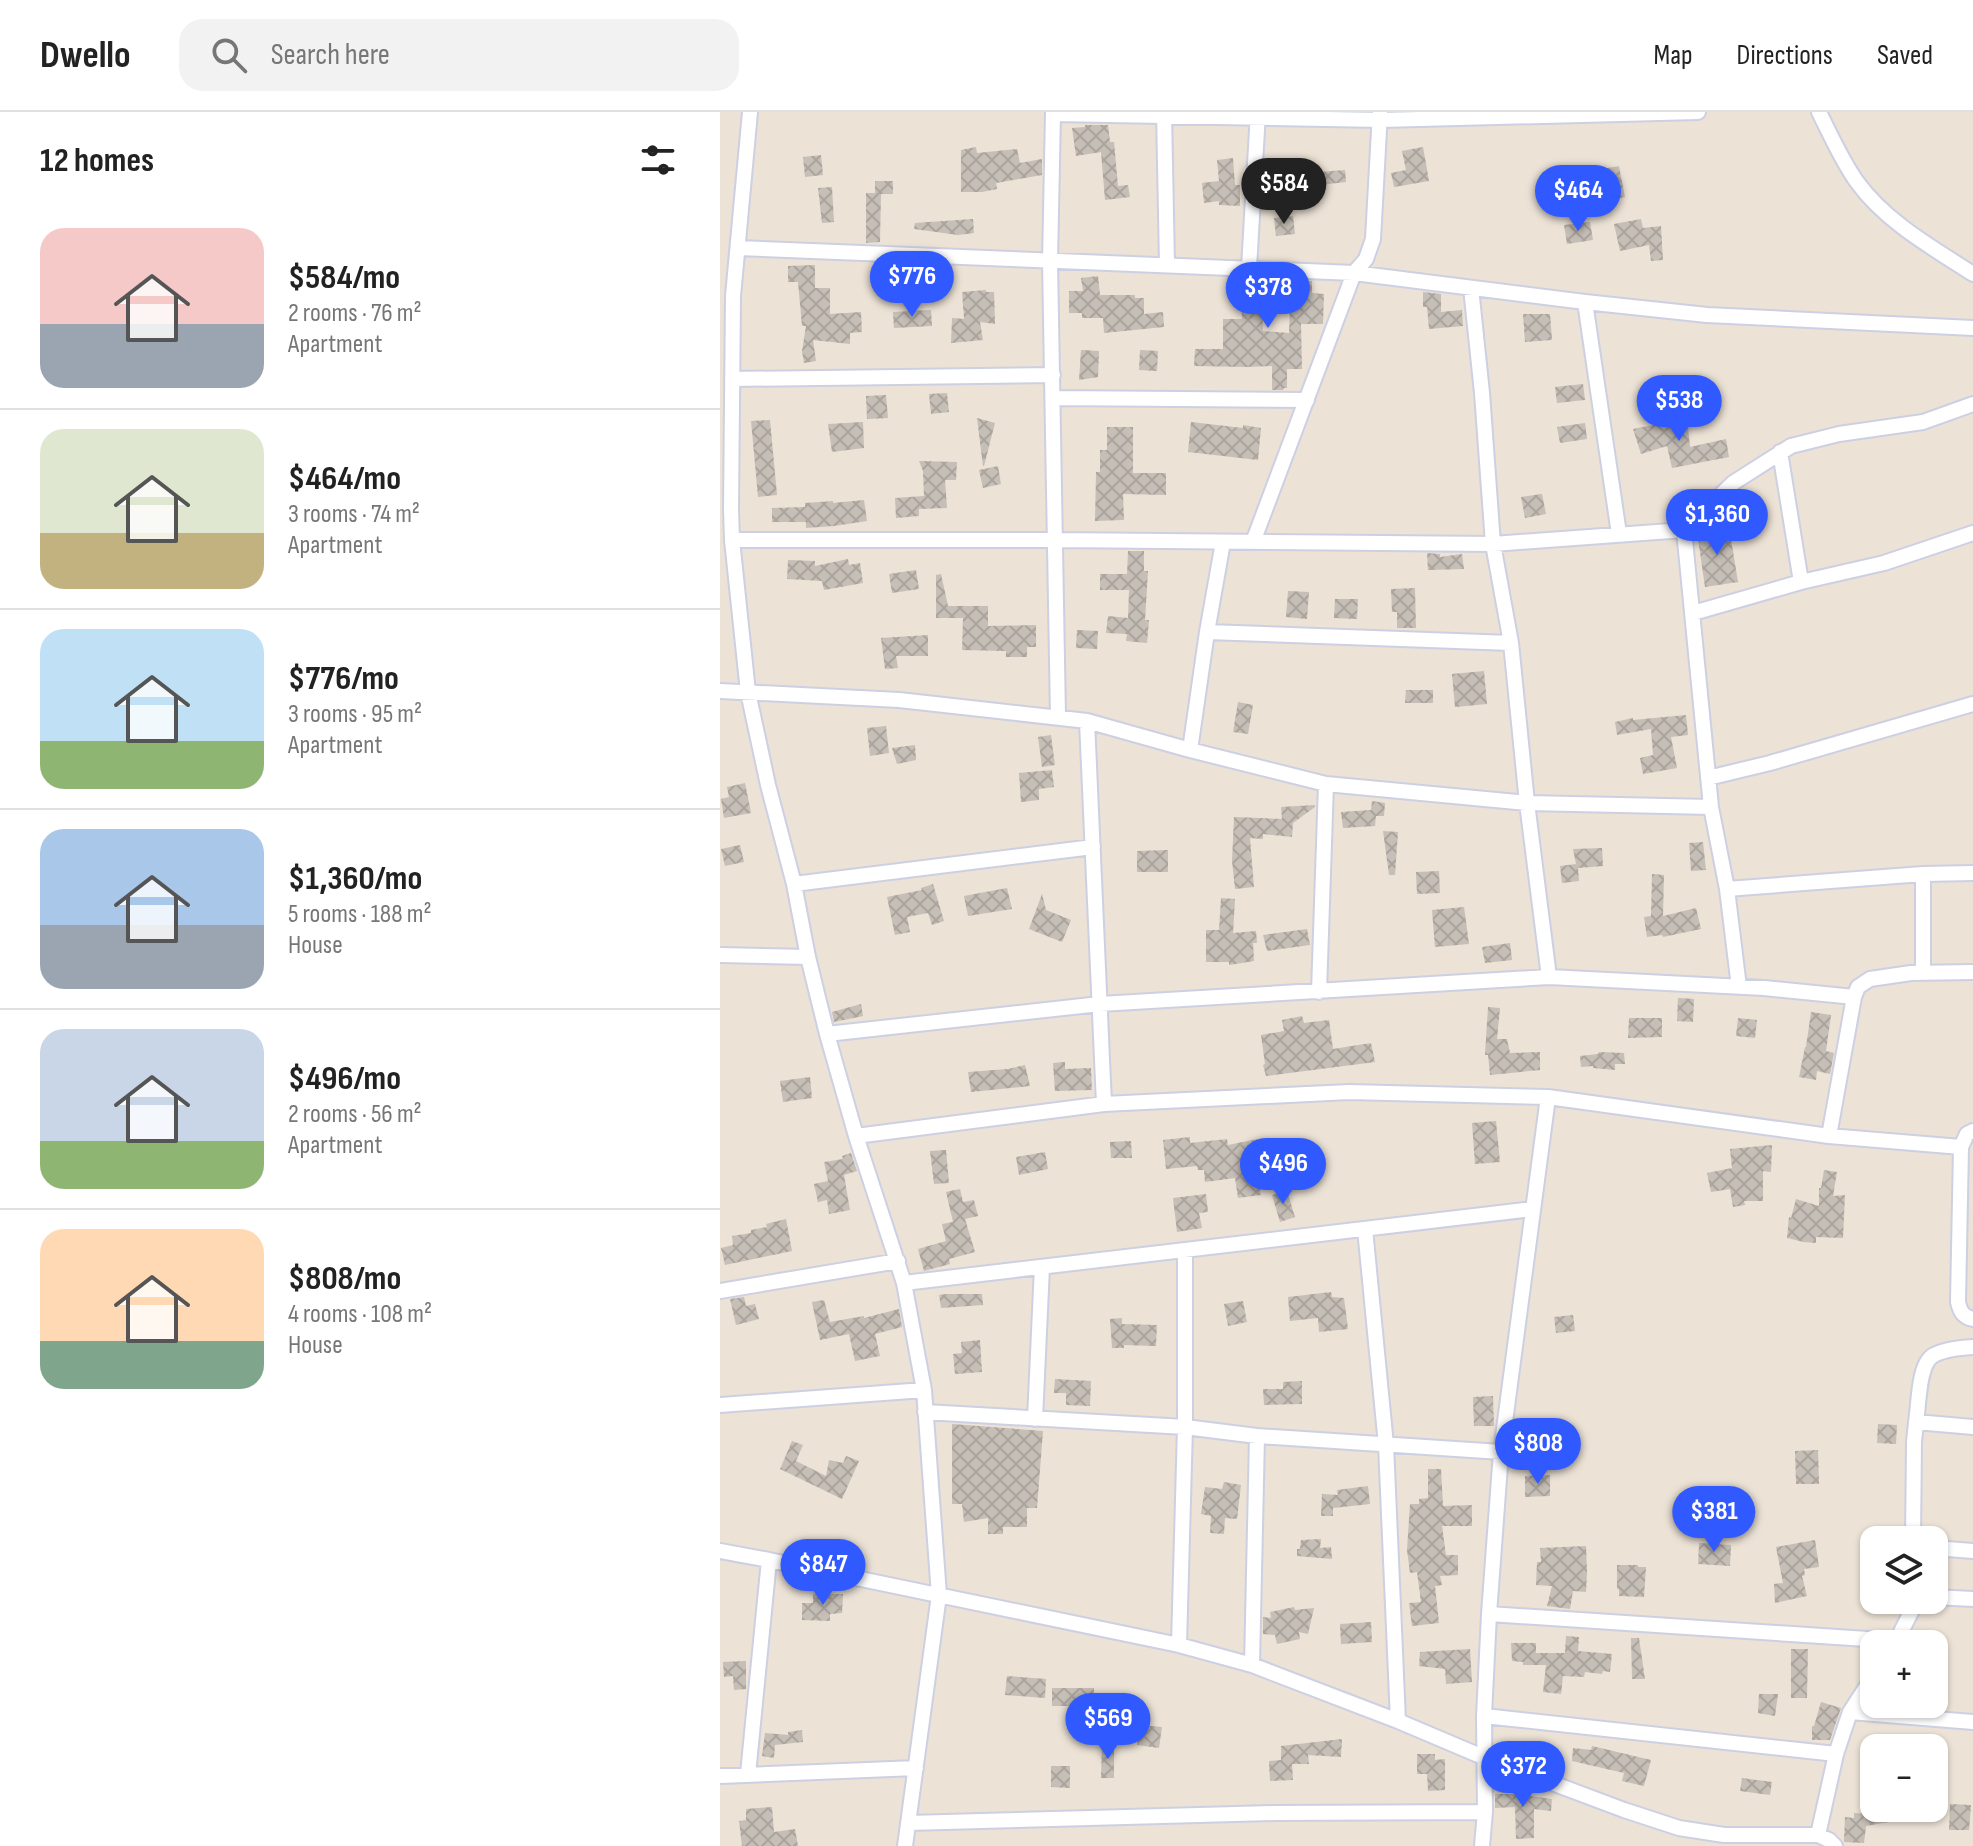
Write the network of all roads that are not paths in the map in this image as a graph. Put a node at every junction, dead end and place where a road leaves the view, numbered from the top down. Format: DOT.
graph roads {
  1 [pos="750,112"];
  2 [pos="1698,112"];
  3 [pos="1819,112"];
  4 [pos="1053,113"];
  5 [pos="1164,114"];
  6 [pos="1258,115"];
  7 [pos="1504,115"];
  8 [pos="1380,116"];
  9 [pos="738,248"];
  10 [pos="1050,262"];
  11 [pos="1167,265"];
  12 [pos="1249,268"];
  13 [pos="1354,273"];
  14 [pos="1973,274"];
  15 [pos="1471,288"];
  16 [pos="727,296"];
  17 [pos="1585,302"];
  18 [pos="1973,328"];
  19 [pos="1053,375"];
  20 [pos="732,379"];
  21 [pos="1053,398"];
  22 [pos="1307,400"];
  23 [pos="1973,404"];
  24 [pos="1780,452"];
  25 [pos="725,507"];
  26 [pos="1684,530"];
  27 [pos="1973,533"];
  28 [pos="1619,534"];
  29 [pos="732,540"];
  30 [pos="1054,540"];
  31 [pos="1223,542"];
  32 [pos="1253,542"];
  33 [pos="1493,544"];
  34 [pos="1801,582"];
  35 [pos="1693,613"];
  36 [pos="1207,632"];
  37 [pos="1511,643"];
  38 [pos="720,691"];
  39 [pos="748,692"];
  40 [pos="1973,704"];
  41 [pos="1058,717"];
  42 [pos="1087,721"];
  43 [pos="1190,750"];
  44 [pos="1708,778"];
  45 [pos="1326,784"];
  46 [pos="1527,803"];
  47 [pos="1711,807"];
  48 [pos="1093,847"];
  49 [pos="1973,873"];
  50 [pos="1923,874"];
  51 [pos="794,884"];
  52 [pos="1727,889"];
  53 [pos="720,955"];
  54 [pos="808,957"];
  55 [pos="1923,972"];
  56 [pos="1973,972"];
  57 [pos="1549,977"];
  58 [pos="1739,987"];
  59 [pos="1319,992"];
  60 [pos="1854,997"];
  61 [pos="1100,1004"];
  62 [pos="827,1034"];
  63 [pos="1548,1097"];
  64 [pos="1104,1104"];
  65 [pos="1973,1131"];
  66 [pos="856,1136"];
  67 [pos="1829,1136"];
  68 [pos="1961,1147"];
  69 [pos="1533,1209"];
  70 [pos="1365,1229"];
  71 [pos="1185,1250"];
  72 [pos="898,1261"];
  73 [pos="1042,1267"];
  74 [pos="904,1283"];
  75 [pos="720,1291"];
  76 [pos="1973,1319"];
  77 [pos="1973,1347"];
  78 [pos="924,1390"];
  79 [pos="720,1405"];
  80 [pos="925,1412"];
  81 [pos="1035,1419"];
  82 [pos="1916,1422"];
  83 [pos="1185,1427"];
  84 [pos="1973,1427"];
  85 [pos="1257,1436"];
  86 [pos="1386,1445"];
  87 [pos="1501,1452"];
  88 [pos="1913,1526"];
  89 [pos="1948,1549"];
  90 [pos="720,1551"];
  91 [pos="1973,1551"];
  92 [pos="769,1560"];
  93 [pos="939,1595"];
  94 [pos="1948,1598"];
  95 [pos="1973,1599"];
  96 [pos="1489,1614"];
  97 [pos="1860,1640"];
  98 [pos="1179,1645"];
  99 [pos="1252,1665"];
  100 [pos="1860,1697"];
  101 [pos="1850,1712"];
  102 [pos="1484,1716"];
  103 [pos="1398,1721"];
  104 [pos="1973,1722"];
  105 [pos="1836,1754"];
  106 [pos="1483,1757"];
  107 [pos="916,1768"];
  108 [pos="748,1774"];
  109 [pos="720,1776"];
  110 [pos="1485,1812"];
  111 [pos="908,1823"];
  112 [pos="1818,1835"];
  113 [pos="905,1846"];
  114 [pos="1482,1846"];
  115 [pos="1835,1846"];
  1 -- 9 [label="street"];
  2 -- 7 [label="street"];
  3 -- 14 [label="street"];
  4 -- 5 [label="street"];
  4 -- 10 [label="street"];
  5 -- 6 [label="street"];
  5 -- 11 [label="street"];
  6 -- 8 [label="street"];
  6 -- 12 [label="street"];
  7 -- 8 [label="street"];
  8 -- 13 [label="street"];
  9 -- 10 [label="street"];
  9 -- 16 [label="street"];
  10 -- 11 [label="street"];
  10 -- 19 [label="street"];
  11 -- 12 [label="street"];
  12 -- 13 [label="street"];
  13 -- 15 [label="street"];
  13 -- 22 [label="street"];
  15 -- 17 [label="street"];
  15 -- 33 [label="street"];
  16 -- 20 [label="street"];
  17 -- 18 [label="street"];
  17 -- 28 [label="street"];
  19 -- 20 [label="street"];
  19 -- 21 [label="street"];
  20 -- 25 [label="street"];
  21 -- 22 [label="street"];
  21 -- 30 [label="street"];
  22 -- 32 [label="street"];
  23 -- 24 [label="street"];
  24 -- 26 [label="street"];
  24 -- 34 [label="street"];
  25 -- 29 [label="street"];
  26 -- 28 [label="street"];
  26 -- 35 [label="street"];
  27 -- 34 [label="street"];
  28 -- 33 [label="street"];
  29 -- 30 [label="street"];
  29 -- 39 [label="street"];
  30 -- 31 [label="street"];
  30 -- 41 [label="street"];
  31 -- 32 [label="street"];
  31 -- 36 [label="street"];
  32 -- 33 [label="street"];
  33 -- 37 [label="street"];
  34 -- 35 [label="street"];
  35 -- 44 [label="street"];
  36 -- 37 [label="street"];
  36 -- 43 [label="street"];
  37 -- 46 [label="street"];
  38 -- 39 [label="street"];
  39 -- 41 [label="street"];
  39 -- 51 [label="street"];
  40 -- 44 [label="street"];
  41 -- 42 [label="street"];
  42 -- 43 [label="street"];
  42 -- 48 [label="street"];
  43 -- 45 [label="street"];
  44 -- 47 [label="street"];
  45 -- 46 [label="street"];
  45 -- 59 [label="street"];
  46 -- 47 [label="street"];
  46 -- 57 [label="street"];
  47 -- 52 [label="street"];
  48 -- 51 [label="street"];
  48 -- 61 [label="street"];
  49 -- 50 [label="street"];
  50 -- 52 [label="street"];
  50 -- 55 [label="street"];
  51 -- 54 [label="street"];
  52 -- 58 [label="street"];
  53 -- 54 [label="street"];
  54 -- 62 [label="street"];
  55 -- 56 [label="street"];
  55 -- 60 [label="street"];
  57 -- 58 [label="street"];
  57 -- 59 [label="street"];
  58 -- 60 [label="street"];
  59 -- 61 [label="street"];
  60 -- 67 [label="street"];
  61 -- 62 [label="street"];
  61 -- 64 [label="street"];
  62 -- 66 [label="street"];
  63 -- 64 [label="street"];
  63 -- 67 [label="street"];
  63 -- 69 [label="street"];
  64 -- 66 [label="street"];
  65 -- 68 [label="street"];
  66 -- 72 [label="street"];
  67 -- 68 [label="street"];
  68 -- 76 [label="street"];
  69 -- 70 [label="street"];
  69 -- 87 [label="street"];
  70 -- 71 [label="street"];
  70 -- 86 [label="street"];
  71 -- 73 [label="street"];
  71 -- 83 [label="street"];
  72 -- 74 [label="street"];
  72 -- 75 [label="street"];
  73 -- 74 [label="street"];
  73 -- 81 [label="street"];
  74 -- 78 [label="street"];
  77 -- 82 [label="street"];
  78 -- 79 [label="street"];
  78 -- 80 [label="street"];
  80 -- 81 [label="street"];
  80 -- 93 [label="street"];
  81 -- 83 [label="street"];
  82 -- 84 [label="street"];
  82 -- 88 [label="street"];
  83 -- 85 [label="street"];
  83 -- 98 [label="street"];
  85 -- 86 [label="street"];
  85 -- 99 [label="street"];
  86 -- 87 [label="street"];
  86 -- 103 [label="street"];
  87 -- 96 [label="street"];
  89 -- 91 [label="street"];
  90 -- 92 [label="street"];
  92 -- 93 [label="street"];
  92 -- 108 [label="street"];
  93 -- 98 [label="street"];
  93 -- 107 [label="street"];
  94 -- 95 [label="street"];
  96 -- 97 [label="street"];
  96 -- 102 [label="street"];
  98 -- 99 [label="street"];
  99 -- 103 [label="street"];
  100 -- 101 [label="street"];
  101 -- 104 [label="street"];
  101 -- 105 [label="street"];
  102 -- 105 [label="street"];
  102 -- 106 [label="street"];
  103 -- 106 [label="street"];
  105 -- 112 [label="street"];
  106 -- 110 [label="street"];
  106 -- 112 [label="street"];
  107 -- 108 [label="street"];
  107 -- 111 [label="street"];
  108 -- 109 [label="street"];
  110 -- 111 [label="street"];
  110 -- 114 [label="street"];
  111 -- 113 [label="street"];
  112 -- 115 [label="street"];
}
